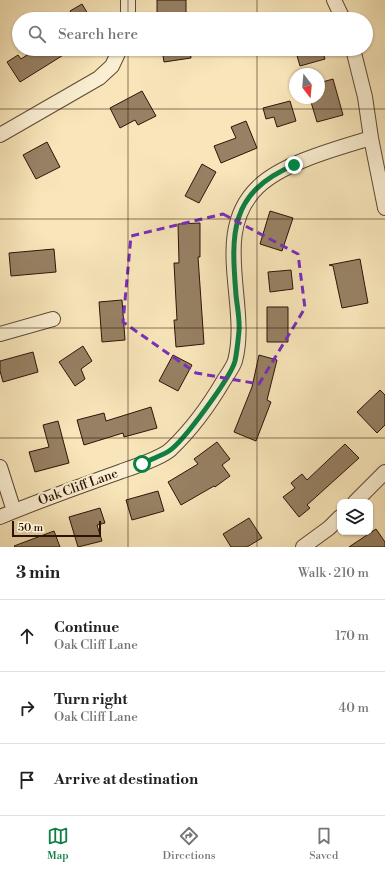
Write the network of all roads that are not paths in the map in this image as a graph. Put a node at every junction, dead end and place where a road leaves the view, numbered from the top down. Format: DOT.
graph roads {
  1 [pos="128,0"];
  2 [pos="334,0"];
  3 [pos="128,12"];
  4 [pos="340,12"];
  5 [pos="117,56"];
  6 [pos="355,56"];
  7 [pos="0,135"];
  8 [pos="371,138"];
  9 [pos="385,208"];
  10 [pos="53,319"];
  11 [pos="0,334"];
  12 [pos="0,467"];
  13 [pos="385,472"];
  14 [pos="358,499"];
  15 [pos="14,511"];
  16 [pos="0,517"];
  17 [pos="337,520"];
  18 [pos="303,547"];
  1 -- 3 [label="street"];
  2 -- 4 [label="street"];
  5 -- 7 [label="street"];
  6 -- 8 [label="street"];
  8 -- 9 [label="street"];
  8 -- 15 [label="street, Oak Cliff Lane"];
  10 -- 11 [label="street"];
  12 -- 15 [label="street"];
  13 -- 14 [label="street"];
  15 -- 16 [label="street, Oak Cliff Lane"];
  17 -- 18 [label="street"];
}
